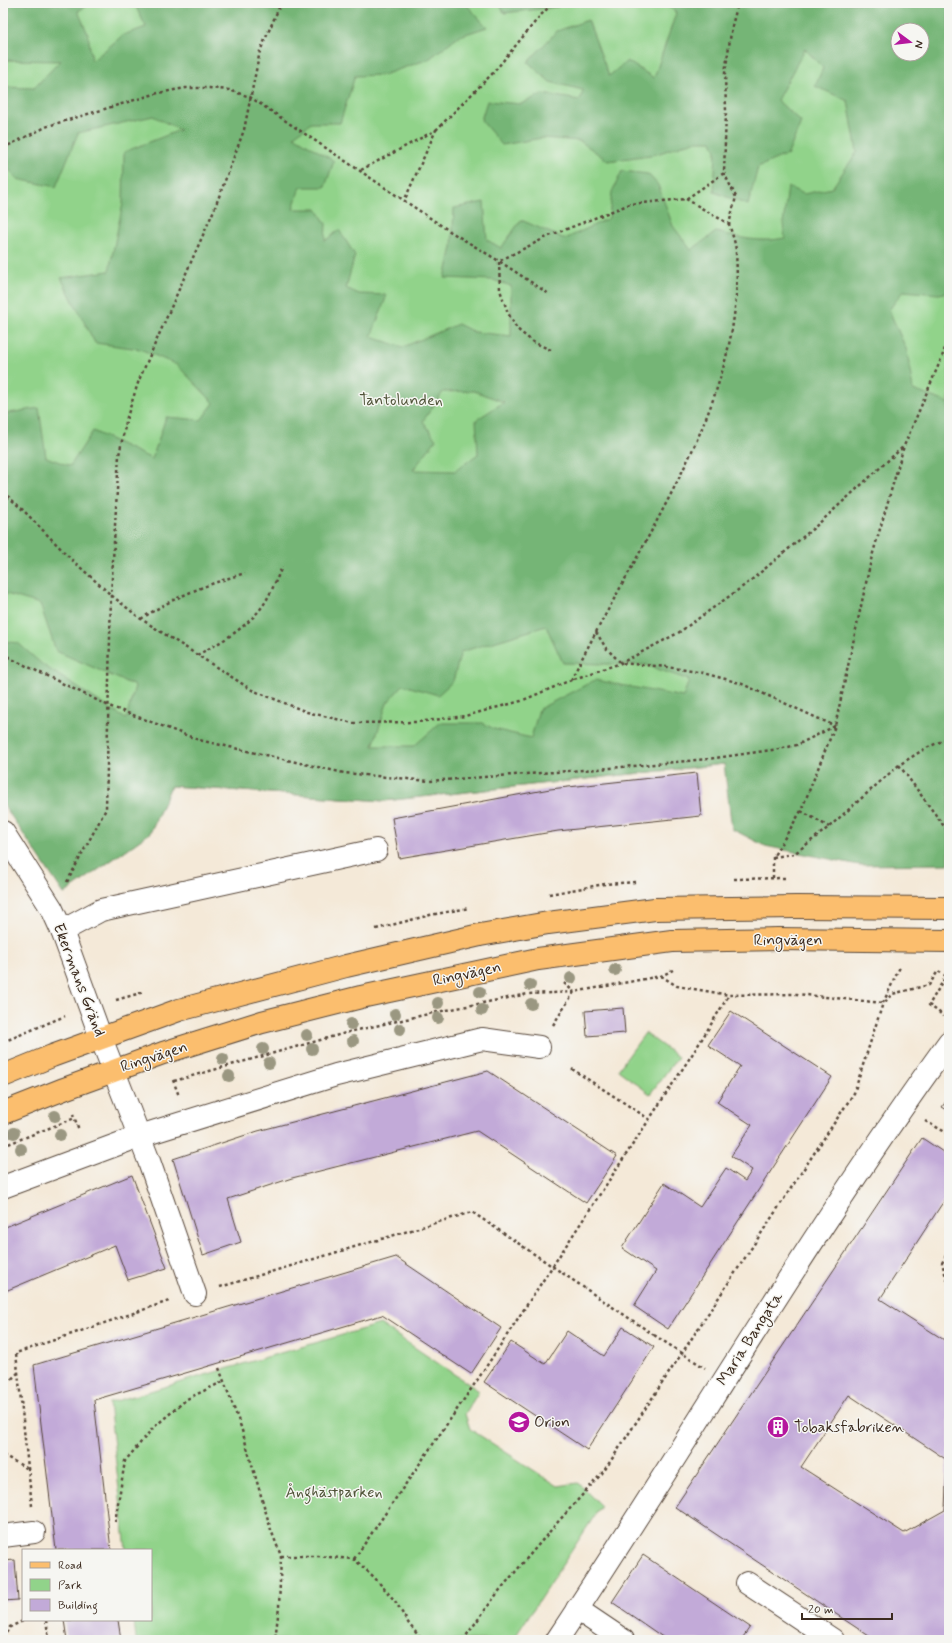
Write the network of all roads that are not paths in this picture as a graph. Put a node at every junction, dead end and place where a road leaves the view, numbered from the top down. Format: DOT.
graph roads {
  1 [pos="7,846"];
  2 [pos="376,850"];
  3 [pos="949,908"];
  4 [pos="62,931"];
  5 [pos="949,942"];
  6 [pos="101,1038"];
  7 [pos="949,1042"];
  8 [pos="539,1047"];
  9 [pos="113,1070"];
  10 [pos="3,1076"];
  11 [pos="3,1114"];
  12 [pos="140,1136"];
  13 [pos="3,1188"];
  14 [pos="195,1294"];
  15 [pos="34,1532"];
  16 [pos="3,1536"];
  17 [pos="747,1583"];
  18 [pos="577,1609"];
  19 [pos="557,1640"];
  20 [pos="623,1640"];
  21 [pos="833,1640"];
  1 -- 4 [label="street, Ekermans Gränd"];
  2 -- 4 [label="street"];
  3 -- 6 [label="main road, Ringvägen, bridge"];
  4 -- 6 [label="street, Ekermans Gränd"];
  5 -- 9 [label="main road, Ringvägen, bridge"];
  6 -- 9 [label="street, Ekermans Gränd"];
  6 -- 10 [label="main road, Ringvägen"];
  7 -- 18 [label="street, Maria Bangata"];
  8 -- 12 [label="street"];
  9 -- 11 [label="main road, Ringvägen"];
  9 -- 12 [label="street, Ekermans Gränd"];
  12 -- 13 [label="street"];
  12 -- 14 [label="street, Ekermans Gränd"];
  15 -- 16 [label="street"];
  17 -- 21 [label="street"];
  18 -- 19 [label="street, Maria Bangata"];
  18 -- 20 [label="street"];
}
